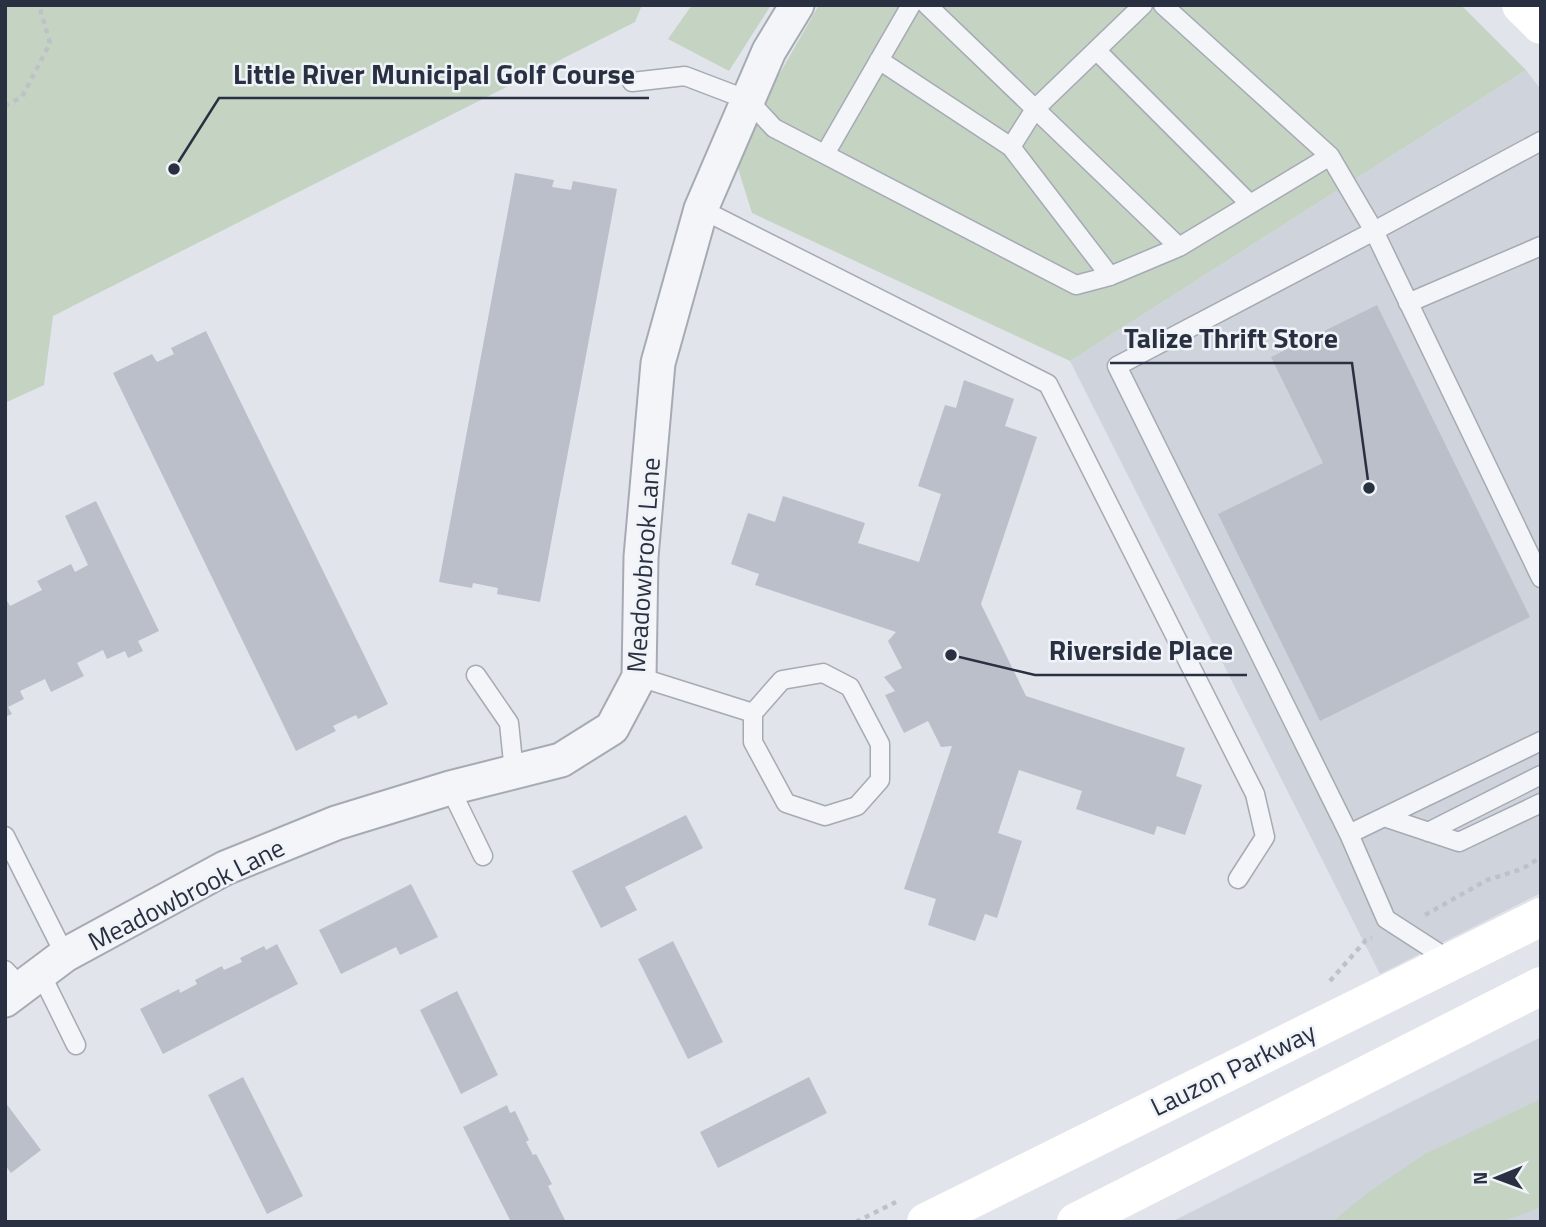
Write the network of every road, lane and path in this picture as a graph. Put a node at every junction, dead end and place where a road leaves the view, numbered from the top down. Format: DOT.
graph roads {
  1 [pos="39,5"];
  2 [pos="797,5"];
  3 [pos="911,5"];
  4 [pos="927,5"];
  5 [pos="1143,5"];
  6 [pos="1163,5"];
  7 [pos="1521,5"];
  8 [pos="1541,24"];
  9 [pos="1096,50"];
  10 [pos="879,60"];
  11 [pos="632,82"];
  12 [pos="748,100"];
  13 [pos="5,106"];
  14 [pos="1035,109"];
  15 [pos="1541,141"];
  16 [pos="1012,147"];
  17 [pos="825,154"];
  18 [pos="1330,156"];
  19 [pos="1251,204"];
  20 [pos="701,209"];
  21 [pos="1374,231"];
  22 [pos="1541,246"];
  23 [pos="1179,247"];
  24 [pos="1110,276"];
  25 [pos="1408,303"];
  26 [pos="1541,578"];
  27 [pos="476,674"];
  28 [pos="639,677"];
  29 [pos="752,713"];
  30 [pos="1541,741"];
  31 [pos="514,772"];
  32 [pos="1541,775"];
  33 [pos="450,788"];
  34 [pos="1541,803"];
  35 [pos="1384,817"];
  36 [pos="1428,832"];
  37 [pos="1349,834"];
  38 [pos="5,836"];
  39 [pos="482,856"];
  40 [pos="1541,857"];
  41 [pos="1238,879"];
  42 [pos="1424,915"];
  43 [pos="1541,917"];
  44 [pos="1451,961"];
  45 [pos="28,977"];
  46 [pos="1541,986"];
  47 [pos="76,1045"];
  48 [pos="926,1222"];
  49 [pos="1076,1222"];
  1 -- 13 [label="path"];
  2 -- 12 [label="street, Meadowbrook Lane"];
  3 -- 10 [label="lane"];
  4 -- 14 [label="lane"];
  5 -- 9 [label="lane"];
  6 -- 18 [label="lane"];
  7 -- 8 [label="main road"];
  9 -- 14 [label="lane"];
  9 -- 19 [label="lane"];
  10 -- 16 [label="lane"];
  10 -- 17 [label="lane"];
  11 -- 12 [label="lane"];
  12 -- 17 [label="lane"];
  12 -- 20 [label="street, Meadowbrook Lane"];
  14 -- 16 [label="lane"];
  14 -- 23 [label="lane"];
  15 -- 21 [label="lane"];
  16 -- 24 [label="lane"];
  17 -- 24 [label="lane"];
  18 -- 19 [label="lane"];
  18 -- 21 [label="lane"];
  19 -- 23 [label="lane"];
  20 -- 28 [label="street, Meadowbrook Lane"];
  20 -- 41 [label="lane"];
  21 -- 25 [label="lane"];
  21 -- 37 [label="lane"];
  22 -- 25 [label="lane"];
  23 -- 24 [label="lane"];
  25 -- 26 [label="lane"];
  27 -- 31 [label="lane"];
  28 -- 29 [label="lane"];
  28 -- 31 [label="street, Meadowbrook Lane"];
  29 -- 29 [label="lane"];
  30 -- 35 [label="lane"];
  31 -- 33 [label="street, Meadowbrook Lane"];
  32 -- 36 [label="lane"];
  33 -- 39 [label="lane"];
  33 -- 45 [label="street, Meadowbrook Lane"];
  34 -- 36 [label="lane"];
  35 -- 36 [label="lane"];
  35 -- 37 [label="lane"];
  37 -- 44 [label="lane"];
  38 -- 45 [label="lane"];
  40 -- 42 [label="path"];
  43 -- 44 [label="main road, Lauzon Parkway"];
  44 -- 48 [label="main road, Lauzon Parkway"];
  45 -- 47 [label="lane"];
  46 -- 49 [label="main road"];
}
